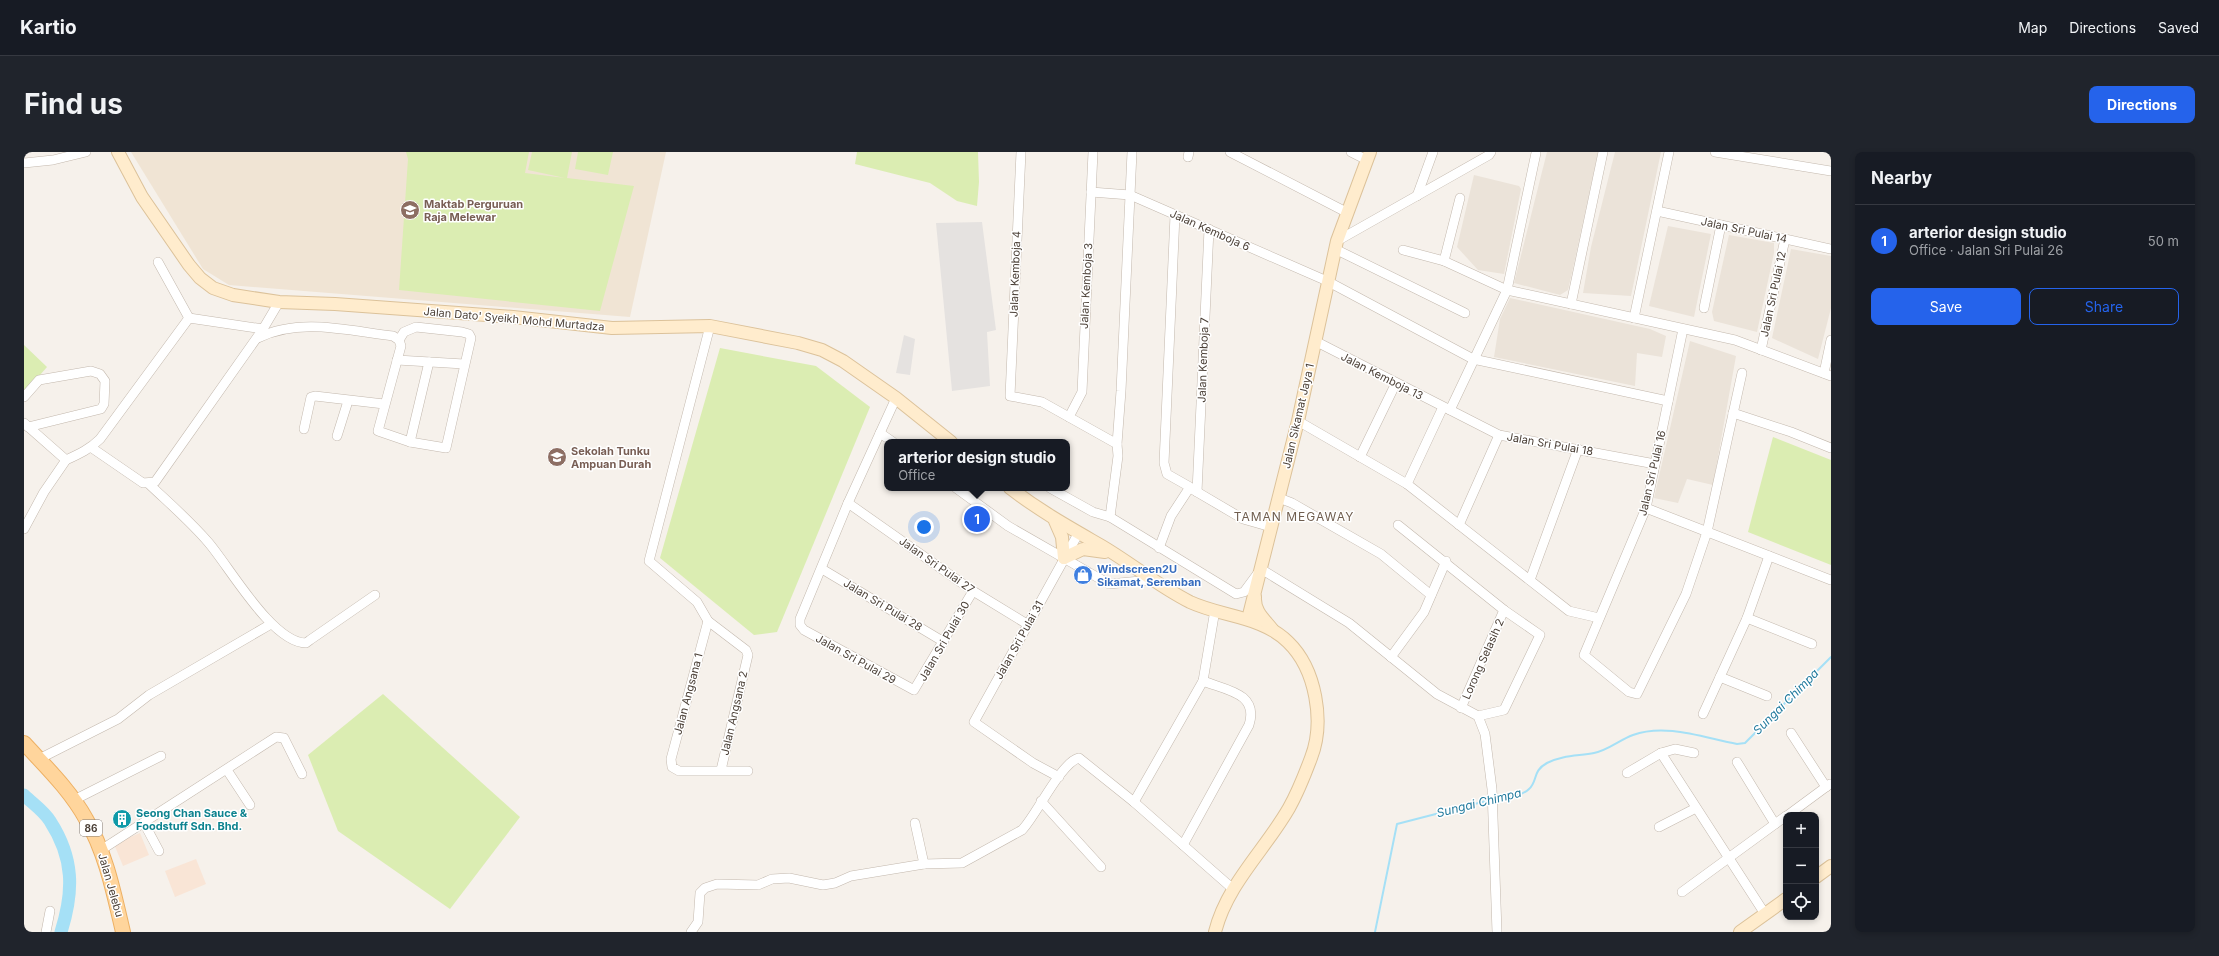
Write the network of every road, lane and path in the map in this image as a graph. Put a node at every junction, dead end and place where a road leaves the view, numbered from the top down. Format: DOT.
graph roads {
  1 [pos="86,152"];
  2 [pos="118,152"];
  3 [pos="1021,152"];
  4 [pos="1092,152"];
  5 [pos="1132,152"];
  6 [pos="1230,152"];
  7 [pos="1351,152"];
  8 [pos="1433,152"];
  9 [pos="1491,152"];
  10 [pos="1603,152"];
  11 [pos="1670,152"];
  12 [pos="1715,152"];
  13 [pos="1536,153"];
  14 [pos="1369,156"];
  15 [pos="24,163"];
  16 [pos="1831,171"];
  17 [pos="1091,192"];
  18 [pos="1130,195"];
  19 [pos="1417,196"];
  20 [pos="1460,198"];
  21 [pos="1657,211"];
  22 [pos="1348,213"];
  23 [pos="1175,215"];
  24 [pos="1721,225"];
  25 [pos="1208,229"];
  26 [pos="1785,239"];
  27 [pos="1336,245"];
  28 [pos="1831,249"];
  29 [pos="1403,250"];
  30 [pos="1444,261"];
  31 [pos="158,262"];
  32 [pos="1327,281"];
  33 [pos="1507,290"];
  34 [pos="279,302"];
  35 [pos="1571,304"];
  36 [pos="1704,308"];
  37 [pos="1465,313"];
  38 [pos="189,318"];
  39 [pos="1634,318"];
  40 [pos="710,326"];
  41 [pos="263,329"];
  42 [pos="1683,329"];
  43 [pos="256,339"];
  44 [pos="399,340"];
  45 [pos="1831,340"];
  46 [pos="1315,341"];
  47 [pos="1761,350"];
  48 [pos="1473,358"];
  49 [pos="397,360"];
  50 [pos="429,362"];
  51 [pos="464,364"];
  52 [pos="1742,373"];
  53 [pos="1827,374"];
  54 [pos="1396,383"];
  55 [pos="24,397"];
  56 [pos="896,398"];
  57 [pos="1668,400"];
  58 [pos="348,401"];
  59 [pos="384,404"];
  60 [pos="1446,409"];
  61 [pos="1733,413"];
  62 [pos="1069,417"];
  63 [pos="1298,421"];
  64 [pos="26,425"];
  65 [pos="304,429"];
  66 [pos="880,432"];
  67 [pos="1500,435"];
  68 [pos="337,436"];
  69 [pos="889,439"];
  70 [pos="947,439"];
  71 [pos="410,442"];
  72 [pos="1117,444"];
  73 [pos="92,448"];
  74 [pos="1831,448"];
  75 [pos="1578,449"];
  76 [pos="1360,457"];
  77 [pos="66,460"];
  78 [pos="1655,464"];
  79 [pos="149,484"];
  80 [pos="1407,484"];
  81 [pos="1194,489"];
  82 [pos="960,491"];
  83 [pos="1014,491"];
  84 [pos="1055,491"];
  85 [pos="1279,498"];
  86 [pos="848,503"];
  87 [pos="1646,508"];
  88 [pos="1110,517"];
  89 [pos="1055,521"];
  90 [pos="25,524"];
  91 [pos="1398,525"];
  92 [pos="1459,525"];
  93 [pos="1271,527"];
  94 [pos="1707,532"];
  95 [pos="1078,534"];
  96 [pos="1159,548"];
  97 [pos="1111,553"];
  98 [pos="1768,556"];
  99 [pos="1064,558"];
  100 [pos="1446,561"];
  101 [pos="822,569"];
  102 [pos="1261,569"];
  103 [pos="1151,580"];
  104 [pos="1530,580"];
  105 [pos="1831,580"];
  106 [pos="1256,588"];
  107 [pos="972,591"];
  108 [pos="375,595"];
  109 [pos="1431,595"];
  110 [pos="1504,610"];
  111 [pos="1218,611"];
  112 [pos="1599,618"];
  113 [pos="1747,618"];
  114 [pos="1248,619"];
  115 [pos="708,621"];
  116 [pos="271,624"];
  117 [pos="1028,624"];
  118 [pos="1274,632"];
  119 [pos="944,642"];
  120 [pos="1812,644"];
  121 [pos="1392,657"];
  122 [pos="1720,677"];
  123 [pos="1203,681"];
  124 [pos="914,690"];
  125 [pos="1767,696"];
  126 [pos="1461,708"];
  127 [pos="1704,714"];
  128 [pos="1478,716"];
  129 [pos="1791,733"];
  130 [pos="24,743"];
  131 [pos="1694,752"];
  132 [pos="1661,753"];
  133 [pos="161,756"];
  134 [pos="40,759"];
  135 [pos="1737,762"];
  136 [pos="227,770"];
  137 [pos="721,770"];
  138 [pos="748,771"];
  139 [pos="1627,773"];
  140 [pos="302,774"];
  141 [pos="1059,777"];
  142 [pos="1829,785"];
  143 [pos="74,800"];
  144 [pos="1041,801"];
  145 [pos="1134,802"];
  146 [pos="250,805"];
  147 [pos="1696,808"];
  148 [pos="1792,812"];
  149 [pos="1783,819"];
  150 [pos="144,823"];
  151 [pos="916,823"];
  152 [pos="1775,824"];
  153 [pos="1660,826"];
  154 [pos="1183,845"];
  155 [pos="102,850"];
  156 [pos="159,851"];
  157 [pos="1729,858"];
  158 [pos="924,864"];
  159 [pos="1831,866"];
  160 [pos="1101,867"];
  161 [pos="1819,875"];
  162 [pos="1233,889"];
  163 [pos="1682,892"];
  164 [pos="1783,901"];
  165 [pos="50,911"];
  166 [pos="1765,914"];
  167 [pos="46,932"];
  168 [pos="123,932"];
  169 [pos="691,932"];
  170 [pos="1215,932"];
  171 [pos="1497,932"];
  172 [pos="1740,932"];
  1 -- 15 [label="street"];
  2 -- 34 [label="main road, Jalan Dato' Syeikh Mohd Murtadza"];
  3 -- 62 [label="street, Jalan Kemboja 4"];
  4 -- 17 [label="street, Jalan Kemboja 3"];
  5 -- 18 [label="street"];
  6 -- 22 [label="street"];
  7 -- 14 [label="street"];
  8 -- 19 [label="street"];
  9 -- 19 [label="street"];
  10 -- 35 [label="street"];
  11 -- 21 [label="street"];
  12 -- 16 [label="street"];
  13 -- 33 [label="street"];
  14 -- 22 [label="main road, Jalan Sikamat Jaya 1"];
  17 -- 18 [label="street, Jalan Kemboja 6"];
  17 -- 62 [label="street, Jalan Kemboja 3"];
  18 -- 23 [label="street, Jalan Kemboja 6"];
  18 -- 72 [label="street"];
  19 -- 27 [label="street"];
  20 -- 30 [label="street"];
  21 -- 24 [label="street, Jalan Sri Pulai 14"];
  21 -- 39 [label="street"];
  22 -- 27 [label="main road, Jalan Sikamat Jaya 1"];
  23 -- 25 [label="street, Jalan Kemboja 6"];
  23 -- 81 [label="street"];
  24 -- 26 [label="street, Jalan Sri Pulai 14"];
  24 -- 36 [label="street"];
  25 -- 32 [label="street, Jalan Kemboja 6"];
  25 -- 81 [label="street, Jalan Kemboja 7"];
  26 -- 28 [label="street, Jalan Sri Pulai 14"];
  26 -- 47 [label="street, Jalan Sri Pulai 12"];
  27 -- 32 [label="main road, Jalan Sikamat Jaya 1"];
  27 -- 37 [label="street"];
  29 -- 30 [label="street"];
  30 -- 33 [label="street"];
  31 -- 38 [label="street"];
  32 -- 46 [label="main road, Jalan Sikamat Jaya 1"];
  32 -- 48 [label="street, Jalan Kemboja 6"];
  33 -- 35 [label="street"];
  33 -- 48 [label="street"];
  34 -- 40 [label="main road, Jalan Dato' Syeikh Mohd Murtadza"];
  34 -- 41 [label="street"];
  35 -- 39 [label="street"];
  38 -- 41 [label="street"];
  38 -- 73 [label="street"];
  39 -- 42 [label="street"];
  40 -- 56 [label="main road, Jalan Dato' Syeikh Mohd Murtadza"];
  40 -- 115 [label="street"];
  41 -- 43 [label="street"];
  42 -- 47 [label="street"];
  42 -- 57 [label="street, Jalan Sri Pulai 16"];
  43 -- 44 [label="street"];
  43 -- 79 [label="street"];
  44 -- 49 [label="street"];
  44 -- 51 [label="street"];
  45 -- 53 [label="street"];
  46 -- 54 [label="street, Jalan Kemboja 13"];
  46 -- 63 [label="main road, Jalan Sikamat Jaya 1"];
  47 -- 53 [label="street"];
  48 -- 57 [label="street, Jalan Kemboja 6"];
  48 -- 60 [label="street"];
  49 -- 50 [label="street"];
  49 -- 59 [label="street"];
  50 -- 51 [label="street"];
  50 -- 71 [label="street"];
  51 -- 71 [label="street"];
  52 -- 61 [label="street"];
  54 -- 60 [label="street, Jalan Kemboja 13"];
  54 -- 76 [label="street"];
  55 -- 64 [label="street"];
  56 -- 66 [label="street"];
  56 -- 70 [label="main road, Jalan Dato' Syeikh Mohd Murtadza"];
  57 -- 78 [label="street, Jalan Sri Pulai 16"];
  58 -- 59 [label="street"];
  58 -- 65 [label="street"];
  58 -- 68 [label="street"];
  59 -- 71 [label="street"];
  60 -- 67 [label="street, Jalan Sri Pulai 18"];
  60 -- 80 [label="street"];
  61 -- 74 [label="street"];
  61 -- 94 [label="street"];
  62 -- 72 [label="street"];
  63 -- 76 [label="street"];
  63 -- 85 [label="main road, Jalan Sikamat Jaya 1"];
  64 -- 77 [label="street"];
  66 -- 69 [label="street"];
  66 -- 86 [label="street"];
  67 -- 75 [label="street, Jalan Sri Pulai 18"];
  67 -- 92 [label="street"];
  72 -- 88 [label="street"];
  73 -- 77 [label="street"];
  73 -- 79 [label="street"];
  75 -- 78 [label="street, Jalan Sri Pulai 18"];
  75 -- 104 [label="street"];
  76 -- 80 [label="street"];
  77 -- 90 [label="street"];
  78 -- 87 [label="street, Jalan Sri Pulai 16"];
  79 -- 116 [label="street"];
  80 -- 92 [label="street"];
  81 -- 93 [label="street"];
  81 -- 96 [label="street"];
  82 -- 99 [label="street"];
  83 -- 89 [label="main road"];
  84 -- 88 [label="street"];
  85 -- 93 [label="main road, Jalan Sikamat Jaya 1"];
  85 -- 109 [label="street"];
  86 -- 101 [label="street"];
  86 -- 107 [label="street, Jalan Sri Pulai 27"];
  87 -- 94 [label="street"];
  87 -- 112 [label="street, Jalan Sri Pulai 16"];
  88 -- 96 [label="street"];
  89 -- 95 [label="main road"];
  89 -- 99 [label="main road"];
  91 -- 100 [label="street"];
  92 -- 104 [label="street"];
  93 -- 102 [label="main road, Jalan Sikamat Jaya 1"];
  94 -- 98 [label="street"];
  94 -- 112 [label="street, Jalan Sri Pulai 16"];
  95 -- 97 [label="main road"];
  95 -- 99 [label="street, Jalan Sri Pulai 31"];
  96 -- 102 [label="street"];
  97 -- 99 [label="main road"];
  97 -- 103 [label="main road"];
  98 -- 105 [label="street"];
  98 -- 113 [label="street"];
  99 -- 103 [label="street"];
  99 -- 117 [label="street, Jalan Sri Pulai 31"];
  100 -- 109 [label="street"];
  100 -- 110 [label="street"];
  101 -- 119 [label="street, Jalan Sri Pulai 28"];
  101 -- 124 [label="street, Jalan Sri Pulai 29"];
  102 -- 106 [label="main road, Jalan Sikamat Jaya 1"];
  102 -- 121 [label="street"];
  103 -- 111 [label="main road"];
  104 -- 112 [label="street"];
  106 -- 111 [label="main road"];
  106 -- 114 [label="main road, Jalan Sikamat Jaya 1"];
  106 -- 118 [label="main road"];
  107 -- 117 [label="street, Jalan Sri Pulai 27"];
  107 -- 119 [label="street, Jalan Sri Pulai 30"];
  108 -- 116 [label="street"];
  109 -- 121 [label="street"];
  110 -- 126 [label="street, Lorong Selasih 2"];
  110 -- 128 [label="street"];
  111 -- 114 [label="main road"];
  111 -- 123 [label="street"];
  113 -- 120 [label="street"];
  113 -- 122 [label="street"];
  114 -- 118 [label="main road"];
  115 -- 137 [label="street, Jalan Angsana 2"];
  115 -- 137 [label="street, Jalan Angsana 1"];
  116 -- 134 [label="street"];
  117 -- 141 [label="street, Jalan Sri Pulai 31"];
  118 -- 162 [label="main road"];
  119 -- 124 [label="street, Jalan Sri Pulai 30"];
  121 -- 126 [label="street"];
  122 -- 125 [label="street"];
  122 -- 127 [label="street"];
  123 -- 145 [label="street"];
  123 -- 154 [label="street"];
  126 -- 128 [label="street"];
  128 -- 171 [label="street"];
  129 -- 142 [label="street"];
  130 -- 134 [label="main road, Jalan Jelebu / 86"];
  131 -- 132 [label="street"];
  132 -- 139 [label="street"];
  132 -- 147 [label="street"];
  133 -- 143 [label="street"];
  134 -- 143 [label="main road, Jalan Jelebu / 86"];
  135 -- 152 [label="street"];
  136 -- 140 [label="street"];
  136 -- 146 [label="street"];
  136 -- 150 [label="street"];
  137 -- 138 [label="street"];
  141 -- 144 [label="street"];
  141 -- 145 [label="street"];
  142 -- 148 [label="street"];
  143 -- 155 [label="main road, Jalan Jelebu / 86"];
  144 -- 158 [label="street"];
  144 -- 160 [label="street"];
  145 -- 154 [label="street"];
  147 -- 153 [label="street"];
  147 -- 157 [label="street"];
  149 -- 152 [label="street"];
  150 -- 155 [label="street"];
  150 -- 156 [label="street"];
  151 -- 158 [label="street"];
  152 -- 157 [label="street"];
  154 -- 162 [label="street"];
  155 -- 168 [label="main road, Jalan Jelebu / 86"];
  157 -- 163 [label="street"];
  157 -- 166 [label="street"];
  158 -- 169 [label="street"];
  159 -- 161 [label="main road"];
  162 -- 170 [label="main road"];
  164 -- 166 [label="main road"];
  165 -- 167 [label="street"];
  166 -- 172 [label="main road"];
}
